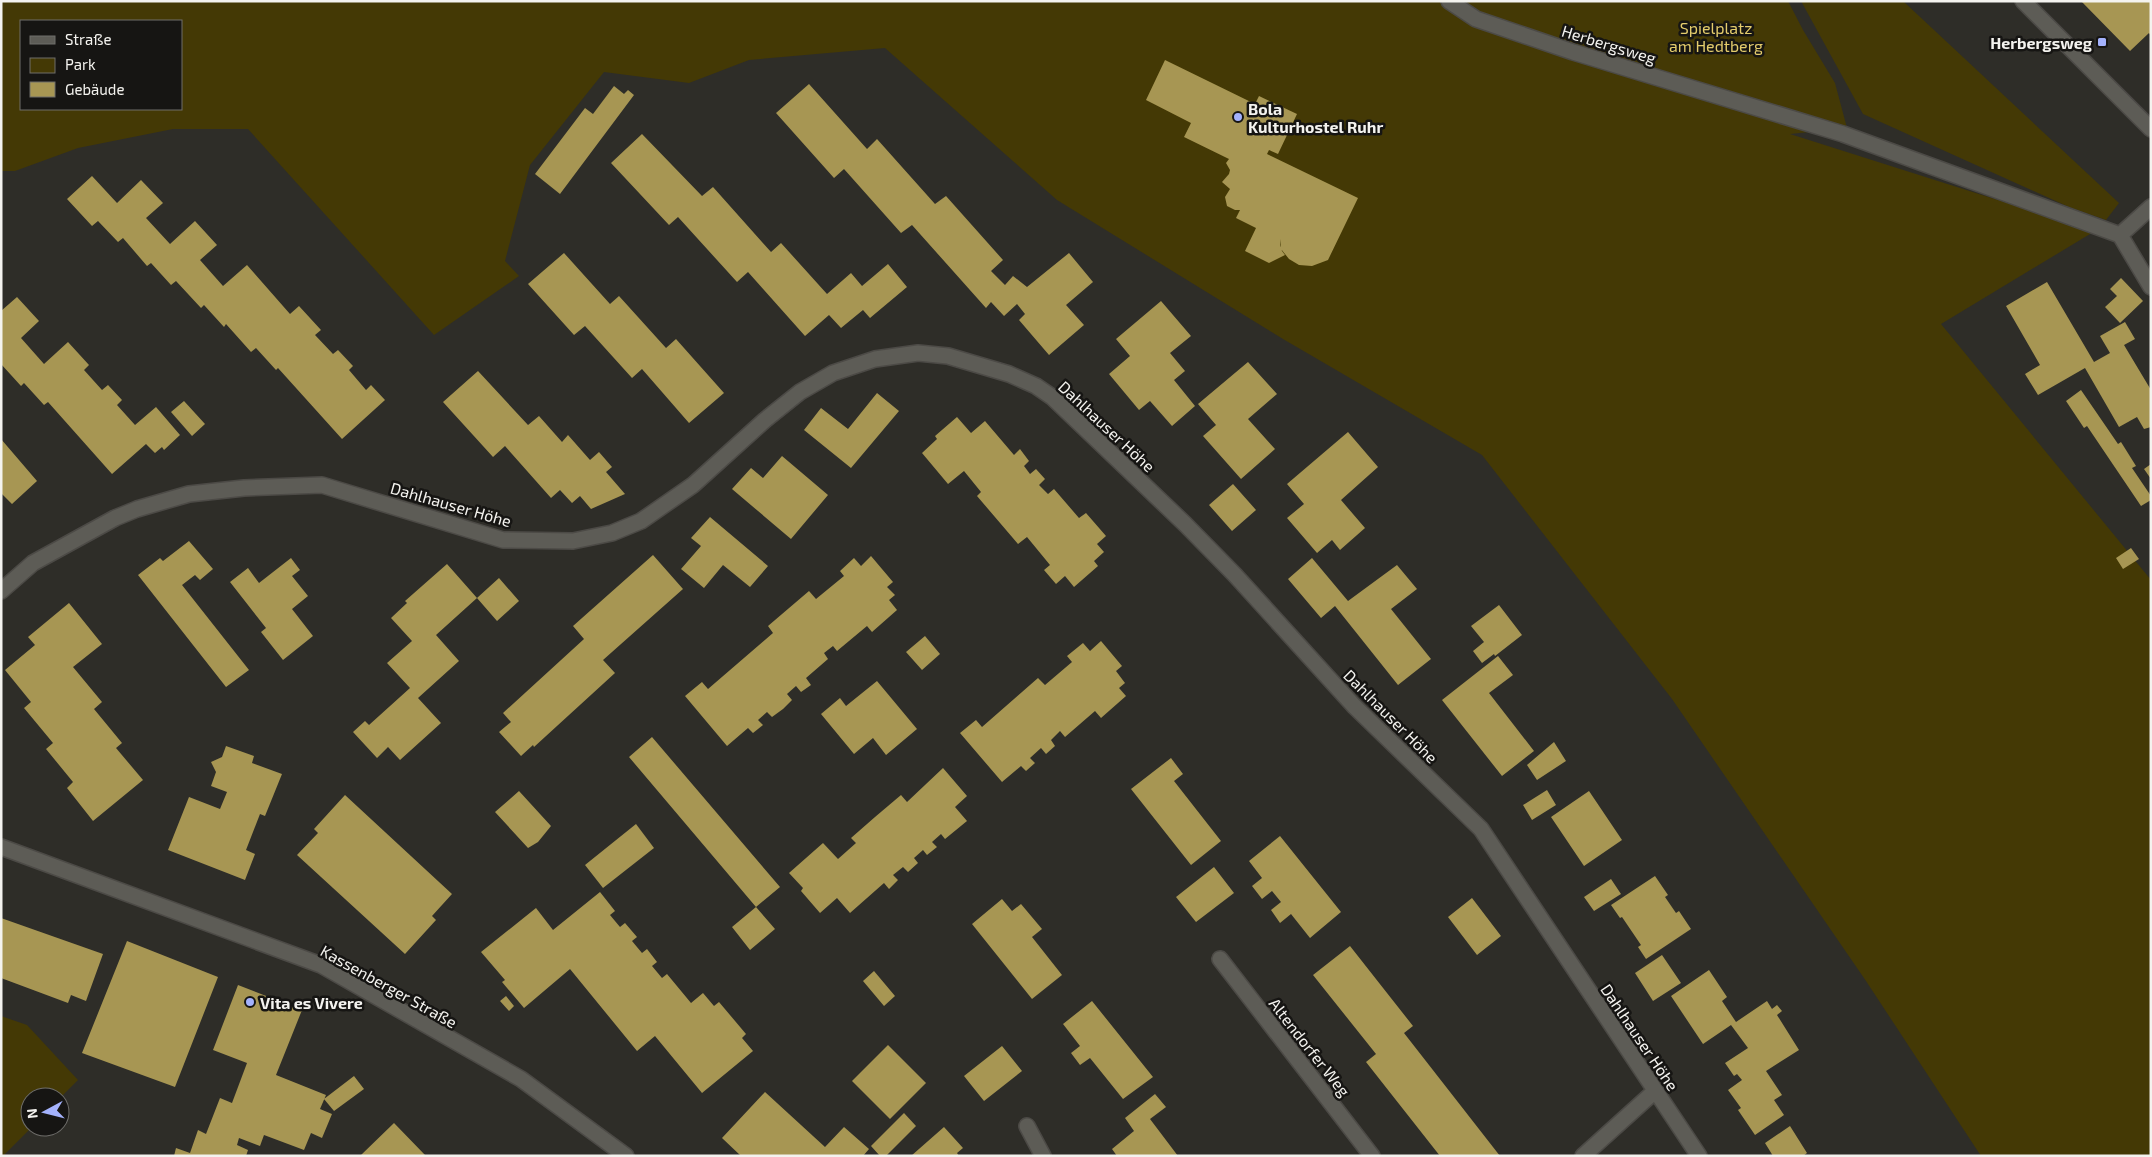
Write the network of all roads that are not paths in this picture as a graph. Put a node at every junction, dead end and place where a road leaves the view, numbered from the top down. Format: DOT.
graph roads {
  1 [pos="1449,1"];
  2 [pos="2024,1"];
  3 [pos="2151,129"];
  4 [pos="2151,207"];
  5 [pos="2120,236"];
  6 [pos="2151,287"];
  7 [pos="1,591"];
  8 [pos="1,847"];
  9 [pos="1220,959"];
  10 [pos="1655,1091"];
  11 [pos="1027,1126"];
  12 [pos="626,1156"];
  13 [pos="1043,1156"];
  14 [pos="1372,1156"];
  15 [pos="1583,1156"];
  16 [pos="1698,1156"];
  1 -- 5 [label="street, Herbergsweg"];
  2 -- 3 [label="street"];
  4 -- 5 [label="street"];
  5 -- 6 [label="street"];
  7 -- 10 [label="street, Dahlhauser Höhe"];
  8 -- 12 [label="street, Kassenberger Straße"];
  9 -- 14 [label="street, Altendorfer Weg"];
  10 -- 15 [label="street"];
  10 -- 16 [label="street, Dahlhauser Höhe"];
  11 -- 13 [label="street"];
}
